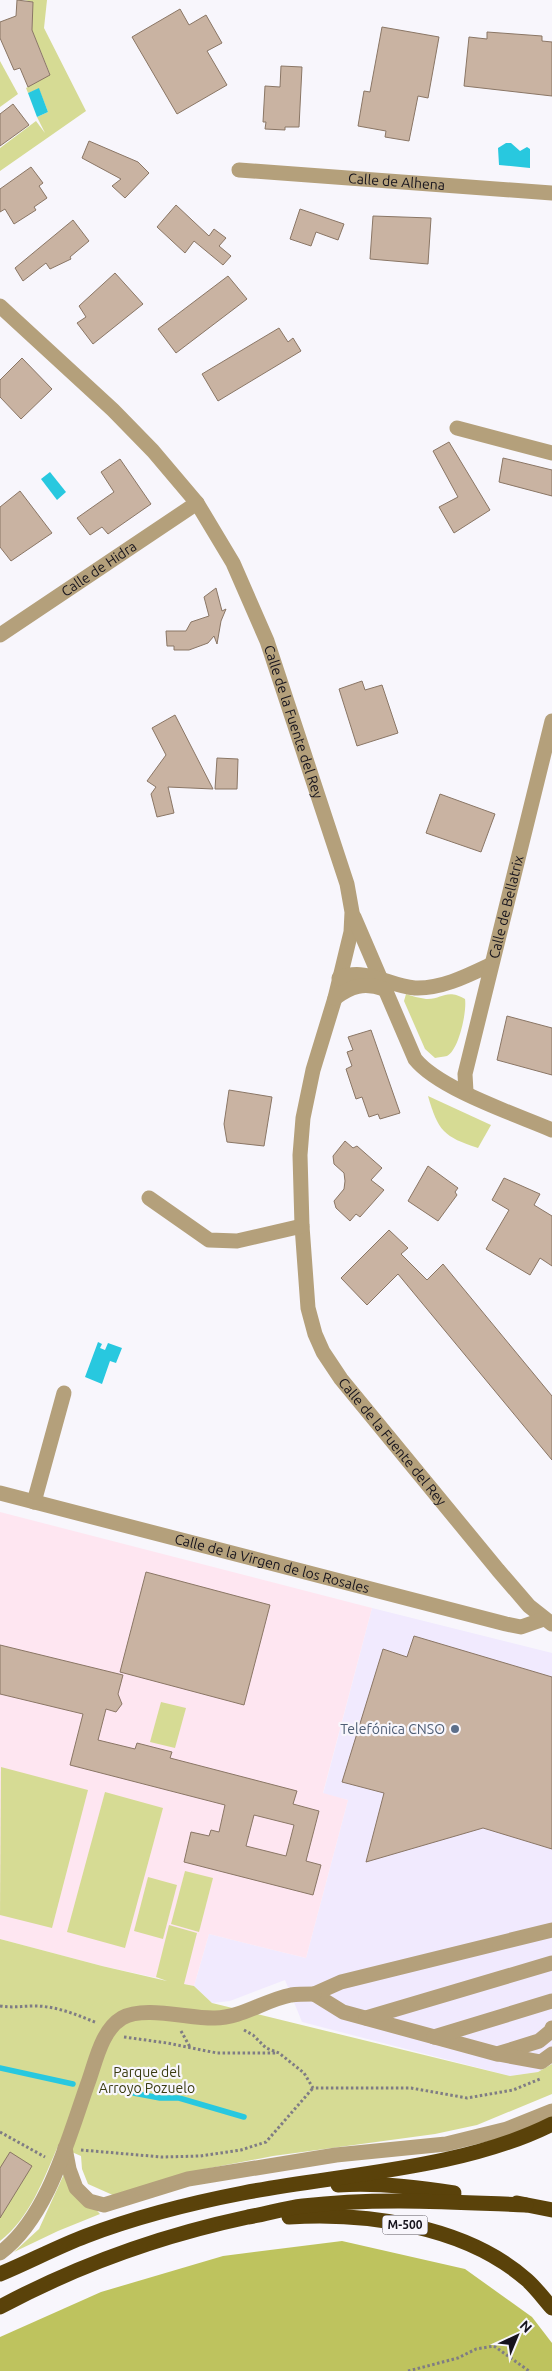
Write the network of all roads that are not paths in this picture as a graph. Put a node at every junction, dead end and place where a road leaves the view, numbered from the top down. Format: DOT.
graph roads {
  1 [pos="239,170"];
  2 [pos="552,193"];
  3 [pos="3,316"];
  4 [pos="457,428"];
  5 [pos="552,453"];
  6 [pos="197,503"];
  7 [pos="0,635"];
  8 [pos="552,721"];
  9 [pos="352,912"];
  10 [pos="490,965"];
  11 [pos="340,978"];
  12 [pos="381,983"];
  13 [pos="335,998"];
  14 [pos="466,1092"];
  15 [pos="552,1130"];
  16 [pos="149,1198"];
  17 [pos="302,1226"];
  18 [pos="64,1393"];
  19 [pos="0,1493"];
  20 [pos="34,1502"];
  21 [pos="548,1621"];
  22 [pos="552,1930"];
  23 [pos="552,1963"];
  24 [pos="314,1994"];
  25 [pos="552,2001"];
  26 [pos="366,2018"];
  27 [pos="552,2028"];
  28 [pos="434,2037"];
  29 [pos="497,2054"];
  30 [pos="552,2054"];
  31 [pos="552,2111"];
  32 [pos="552,2124"];
  33 [pos="65,2148"];
  34 [pos="242,2193"];
  35 [pos="526,2205"];
  36 [pos="552,2210"];
  37 [pos="233,2220"];
  38 [pos="0,2253"];
  39 [pos="0,2274"];
  40 [pos="0,2307"];
  41 [pos="552,2308"];
  1 -- 2 [label="street, Calle de Alhena"];
  3 -- 6 [label="street, Calle de la Fuente del Rey"];
  4 -- 5 [label="street"];
  6 -- 7 [label="street, Calle de Hidra"];
  6 -- 9 [label="street, Calle de la Fuente del Rey"];
  8 -- 10 [label="street, Calle de Bellatrix"];
  9 -- 11 [label="street, Calle de la Fuente del Rey"];
  9 -- 12 [label="street"];
  10 -- 12 [label="street"];
  10 -- 14 [label="street, Calle de Bellatrix"];
  11 -- 12 [label="street"];
  11 -- 13 [label="street, Calle de la Fuente del Rey"];
  12 -- 13 [label="street"];
  12 -- 14 [label="street"];
  13 -- 17 [label="street, Calle de la Fuente del Rey"];
  14 -- 15 [label="street"];
  16 -- 17 [label="street"];
  17 -- 21 [label="street, Calle de la Fuente del Rey"];
  18 -- 20 [label="street"];
  19 -- 20 [label="street, Calle de la Virgen de los Rosales"];
  20 -- 21 [label="street, Calle de la Virgen de los Rosales"];
  22 -- 24 [label="street"];
  23 -- 26 [label="street"];
  24 -- 26 [label="street"];
  24 -- 33 [label="street"];
  25 -- 28 [label="street"];
  26 -- 28 [label="street"];
  27 -- 29 [label="street"];
  28 -- 29 [label="street"];
  29 -- 30 [label="street"];
  31 -- 33 [label="street"];
  32 -- 34 [label="highway"];
  33 -- 38 [label="street"];
  34 -- 35 [label="highway, M-500"];
  34 -- 39 [label="highway"];
  35 -- 36 [label="highway, M-500"];
  35 -- 37 [label="highway, M-500"];
  37 -- 40 [label="highway"];
  37 -- 41 [label="highway, M-500"];
}
